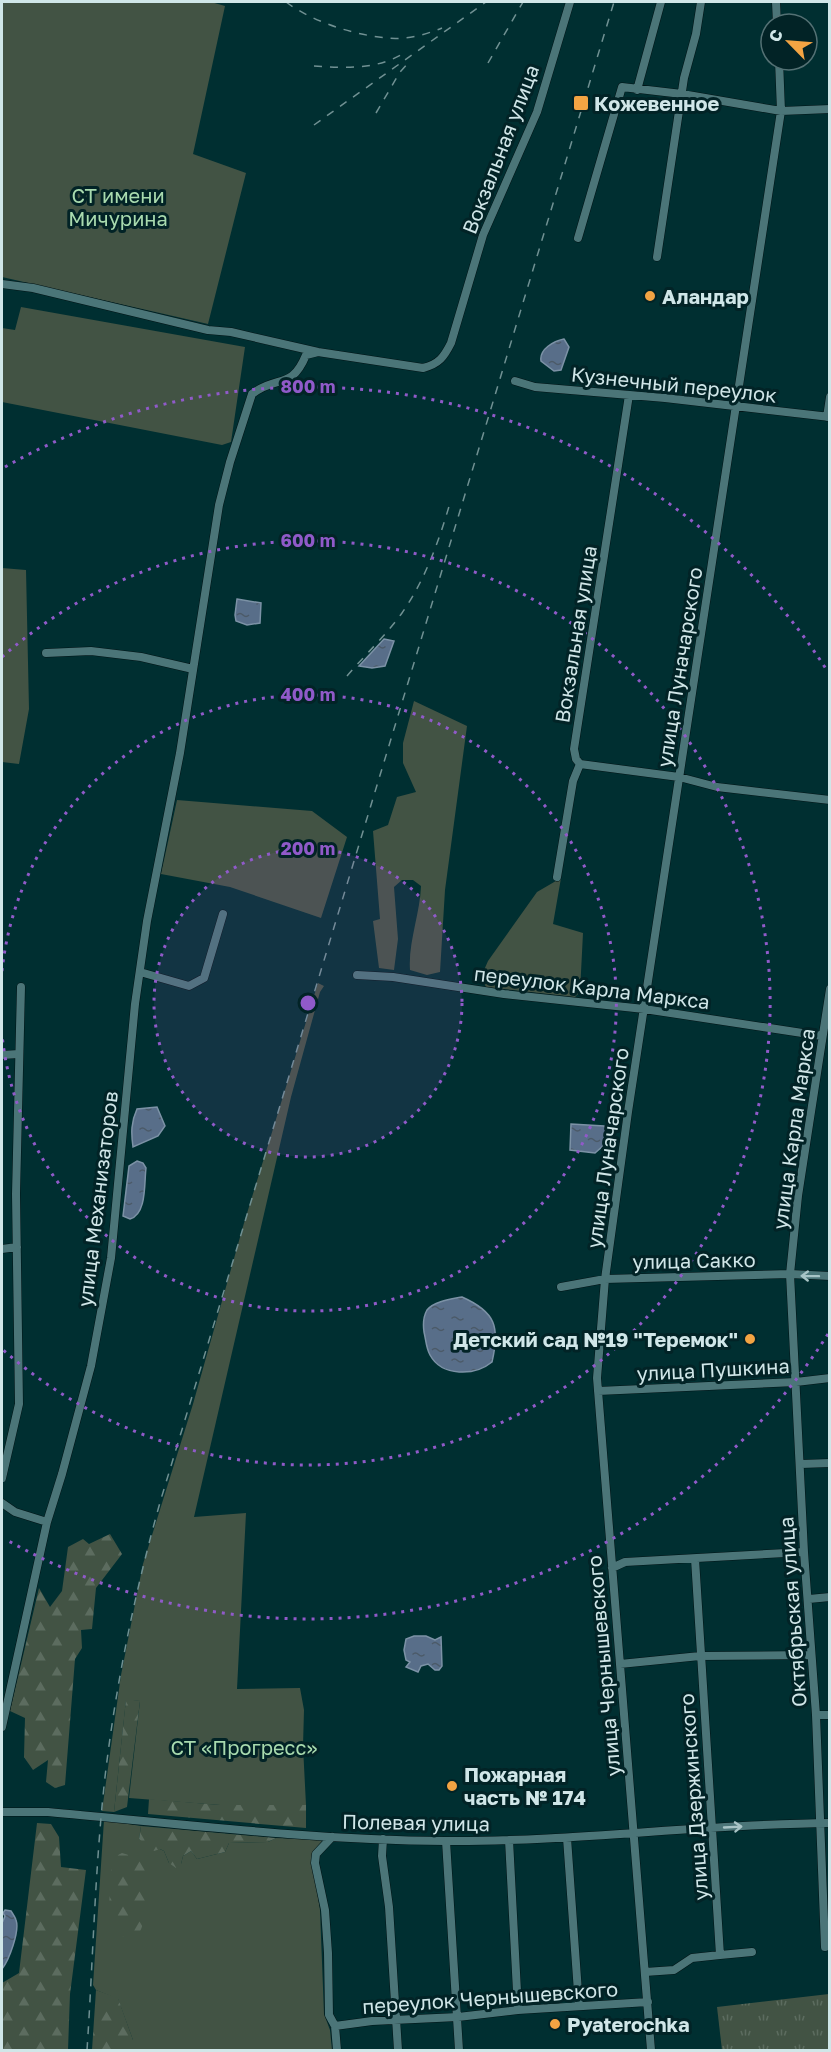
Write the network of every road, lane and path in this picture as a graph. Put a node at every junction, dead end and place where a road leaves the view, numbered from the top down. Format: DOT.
graph roads {
  1 [pos="570,2"];
  2 [pos="661,2"];
  3 [pos="701,2"];
  4 [pos="779,72"];
  5 [pos="641,90"];
  6 [pos="682,94"];
  7 [pos="830,109"];
  8 [pos="781,111"];
  9 [pos="578,238"];
  10 [pos="657,257"];
  11 [pos="2,284"];
  12 [pos="318,352"];
  13 [pos="515,381"];
  14 [pos="629,395"];
  15 [pos="830,398"];
  16 [pos="735,408"];
  17 [pos="828,417"];
  18 [pos="46,653"];
  19 [pos="193,669"];
  20 [pos="580,764"];
  21 [pos="679,777"];
  22 [pos="830,800"];
  23 [pos="557,877"];
  24 [pos="223,914"];
  25 [pos="140,972"];
  26 [pos="357,975"];
  27 [pos="21,987"];
  28 [pos="830,989"];
  29 [pos="644,1009"];
  30 [pos="822,1036"];
  31 [pos="20,1054"];
  32 [pos="2,1055"];
  33 [pos="17,1247"];
  34 [pos="2,1249"];
  35 [pos="790,1274"];
  36 [pos="830,1276"];
  37 [pos="605,1278"];
  38 [pos="561,1287"];
  39 [pos="830,1378"];
  40 [pos="796,1382"];
  41 [pos="598,1391"];
  42 [pos="830,1463"];
  43 [pos="801,1464"];
  44 [pos="2,1478"];
  45 [pos="2,1503"];
  46 [pos="47,1521"];
  47 [pos="804,1552"];
  48 [pos="695,1558"];
  49 [pos="612,1568"];
  50 [pos="830,1597"];
  51 [pos="809,1599"];
  52 [pos="810,1655"];
  53 [pos="700,1656"];
  54 [pos="620,1664"];
  55 [pos="816,1715"];
  56 [pos="830,1715"];
  57 [pos="2,1727"];
  58 [pos="2,1812"];
  59 [pos="820,1823"];
  60 [pos="830,1823"];
  61 [pos="712,1828"];
  62 [pos="633,1834"];
  63 [pos="332,1837"];
  64 [pos="567,1838"];
  65 [pos="383,1839"];
  66 [pos="509,1840"];
  67 [pos="446,1841"];
  68 [pos="825,1947"];
  69 [pos="752,1952"];
  70 [pos="720,1955"];
  71 [pos="645,1972"];
  72 [pos="648,2002"];
  73 [pos="579,2006"];
  74 [pos="518,2010"];
  75 [pos="458,2017"];
  76 [pos="396,2019"];
  77 [pos="335,2026"];
  78 [pos="337,2050"];
  79 [pos="398,2050"];
  80 [pos="459,2050"];
  81 [pos="651,2050"];
  1 -- 12 [label="street, Вокзальная улица"];
  2 -- 5 [label="street"];
  3 -- 6 [label="street"];
  4 -- 8 [label="street, улица Луначарского"];
  5 -- 6 [label="street"];
  5 -- 9 [label="street"];
  6 -- 8 [label="street"];
  6 -- 10 [label="street"];
  7 -- 8 [label="street"];
  8 -- 16 [label="street, улица Луначарского"];
  11 -- 12 [label="street"];
  12 -- 19 [label="street, улица Механизаторов"];
  13 -- 14 [label="street, Кузнечный переулок"];
  14 -- 16 [label="street, Кузнечный переулок"];
  14 -- 20 [label="street, Вокзальная улица"];
  15 -- 17 [label="street"];
  16 -- 17 [label="street, Кузнечный переулок"];
  16 -- 21 [label="street, улица Луначарского"];
  18 -- 19 [label="street"];
  19 -- 25 [label="street, улица Механизаторов"];
  20 -- 21 [label="street"];
  20 -- 23 [label="street, Вокзальная улица"];
  21 -- 22 [label="street"];
  21 -- 29 [label="street, улица Луначарского"];
  24 -- 25 [label="street"];
  25 -- 46 [label="street, улица Механизаторов"];
  26 -- 29 [label="street, переулок Карла Маркса"];
  27 -- 31 [label="street"];
  28 -- 30 [label="street, улица Карла Маркса"];
  29 -- 30 [label="street, переулок Карла Маркса"];
  29 -- 37 [label="street, улица Луначарского"];
  30 -- 35 [label="street, улица Карла Маркса"];
  31 -- 32 [label="street"];
  31 -- 33 [label="street"];
  33 -- 34 [label="street"];
  33 -- 44 [label="street"];
  36 -- 35 [label="street, улица Сакко, one-way"];
  35 -- 37 [label="street, улица Сакко"];
  35 -- 40 [label="street, Октябрьская улица"];
  37 -- 38 [label="street, улица Сакко"];
  37 -- 41 [label="street, улица Чернышевского"];
  39 -- 40 [label="street, улица Пушкина"];
  40 -- 41 [label="street, улица Пушкина"];
  40 -- 43 [label="street, Октябрьская улица"];
  41 -- 49 [label="street, улица Чернышевского"];
  42 -- 43 [label="street"];
  43 -- 47 [label="street, Октябрьская улица"];
  45 -- 46 [label="street"];
  46 -- 57 [label="street, улица Механизаторов"];
  47 -- 48 [label="street"];
  47 -- 51 [label="street, Октябрьская улица"];
  48 -- 49 [label="street"];
  48 -- 53 [label="street, улица Дзержинского"];
  49 -- 54 [label="street, улица Чернышевского"];
  50 -- 51 [label="street"];
  51 -- 52 [label="street, Октябрьская улица"];
  52 -- 53 [label="street"];
  52 -- 55 [label="street, Октябрьская улица"];
  53 -- 54 [label="street"];
  53 -- 61 [label="street, улица Дзержинского"];
  54 -- 62 [label="street, улица Чернышевского"];
  55 -- 56 [label="street"];
  55 -- 59 [label="street, Октябрьская улица"];
  58 -- 63 [label="street, Полевая улица"];
  59 -- 60 [label="street, Полевая улица"];
  61 -- 59 [label="street, Полевая улица, one-way"];
  59 -- 68 [label="street, Октябрьская улица"];
  61 -- 62 [label="street, Полевая улица"];
  61 -- 70 [label="street, улица Дзержинского"];
  62 -- 64 [label="street, Полевая улица"];
  62 -- 71 [label="street, улица Чернышевского"];
  63 -- 65 [label="street, Полевая улица"];
  63 -- 77 [label="street"];
  64 -- 66 [label="street, Полевая улица"];
  64 -- 73 [label="street"];
  65 -- 67 [label="street, Полевая улица"];
  65 -- 76 [label="street"];
  66 -- 67 [label="street, Полевая улица"];
  66 -- 74 [label="street"];
  67 -- 75 [label="street"];
  69 -- 70 [label="street"];
  70 -- 71 [label="street"];
  71 -- 72 [label="street, улица Чернышевского"];
  72 -- 73 [label="street, переулок Чернышевского"];
  72 -- 81 [label="street, улица Чернышевского"];
  73 -- 74 [label="street, переулок Чернышевского"];
  74 -- 75 [label="street, переулок Чернышевского"];
  75 -- 76 [label="street, переулок Чернышевского"];
  75 -- 80 [label="street"];
  76 -- 77 [label="street, переулок Чернышевского"];
  76 -- 79 [label="street"];
  77 -- 78 [label="street"];
}
